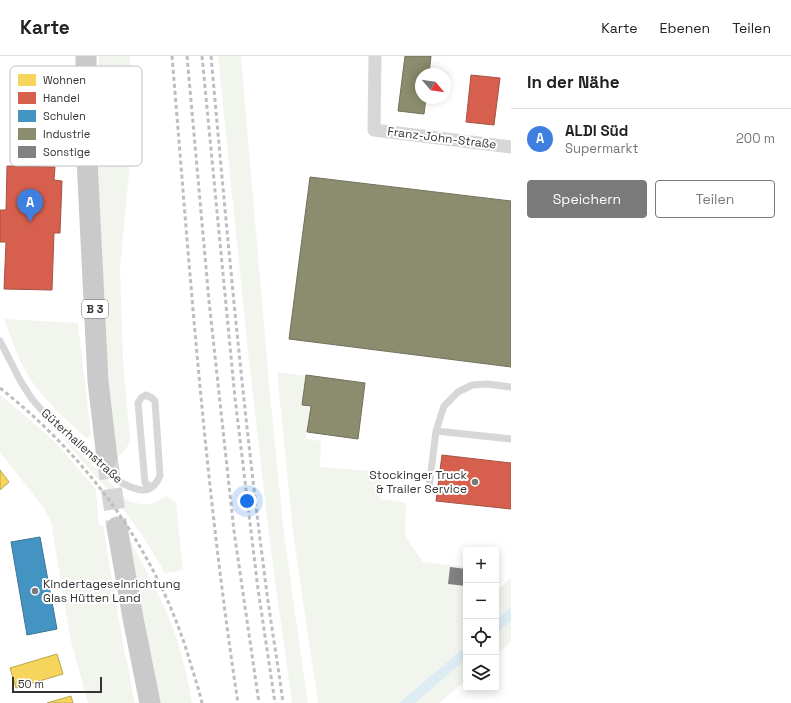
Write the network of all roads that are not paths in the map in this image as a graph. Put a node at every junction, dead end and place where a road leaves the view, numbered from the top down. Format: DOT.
graph roads {
  1 [pos="86,56"];
  2 [pos="375,56"];
  3 [pos="86,66"];
  4 [pos="511,147"];
  5 [pos="87,166"];
  6 [pos="0,340"];
  7 [pos="511,387"];
  8 [pos="436,431"];
  9 [pos="511,439"];
  10 [pos="107,458"];
  11 [pos="152,487"];
  12 [pos="429,488"];
  13 [pos="117,527"];
  14 [pos="150,703"];
  1 -- 3 [label="main road, B 3"];
  2 -- 4 [label="street, Franz-John-Straße"];
  5 -- 10 [label="main road, B 3"];
  6 -- 11 [label="lane, Güterhallenstraße"];
  7 -- 8 [label="lane"];
  8 -- 9 [label="lane"];
  8 -- 12 [label="lane"];
  11 -- 11 [label="lane"];
  13 -- 14 [label="main road"];
}
